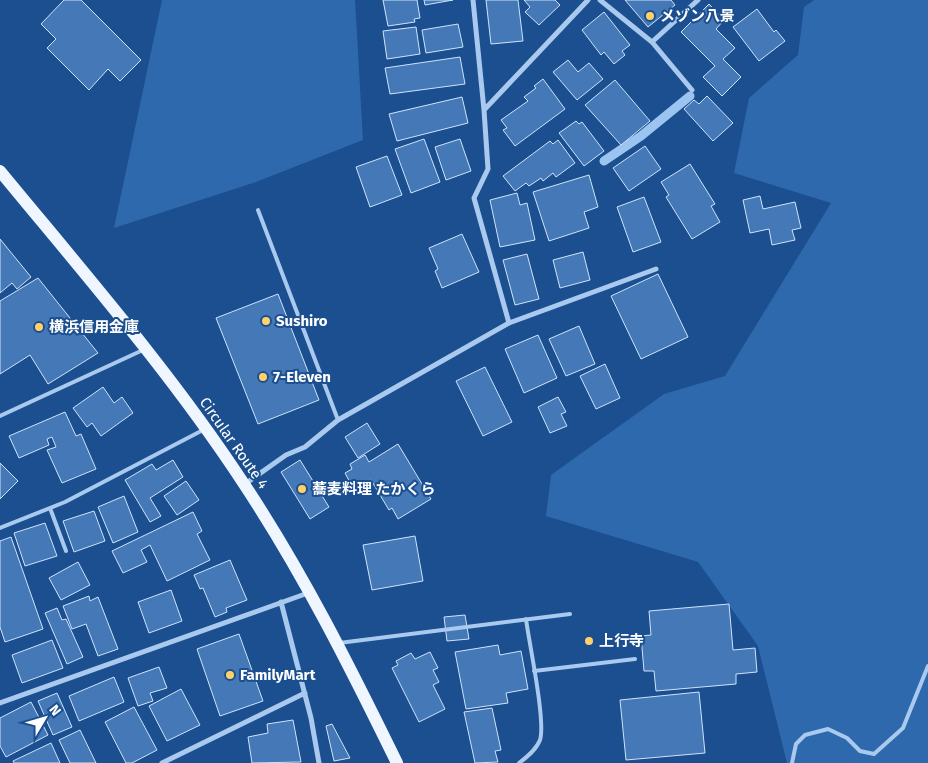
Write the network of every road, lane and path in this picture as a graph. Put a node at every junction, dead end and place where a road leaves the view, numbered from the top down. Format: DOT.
graph roads {
  1 [pos="474,0"];
  2 [pos="588,0"];
  3 [pos="600,0"];
  4 [pos="698,0"];
  5 [pos="652,42"];
  6 [pos="692,90"];
  7 [pos="484,110"];
  8 [pos="0,171"];
  9 [pos="258,210"];
  10 [pos="656,268"];
  11 [pos="509,322"];
  12 [pos="146,348"];
  13 [pos="0,416"];
  14 [pos="338,420"];
  15 [pos="205,428"];
  16 [pos="244,484"];
  17 [pos="50,508"];
  18 [pos="0,528"];
  19 [pos="66,551"];
  20 [pos="311,592"];
  21 [pos="281,602"];
  22 [pos="570,614"];
  23 [pos="526,620"];
  24 [pos="338,643"];
  25 [pos="635,659"];
  26 [pos="928,666"];
  27 [pos="534,671"];
  28 [pos="305,693"];
  29 [pos="0,703"];
  30 [pos="162,763"];
  31 [pos="319,763"];
  32 [pos="397,763"];
  33 [pos="519,763"];
  34 [pos="792,763"];
  1 -- 7 [label="street"];
  2 -- 7 [label="street"];
  3 -- 5 [label="street"];
  4 -- 5 [label="street"];
  5 -- 6 [label="street"];
  7 -- 11 [label="street"];
  8 -- 12 [label="main road, Circular Route 4"];
  9 -- 14 [label="lane"];
  10 -- 11 [label="street"];
  11 -- 14 [label="street"];
  12 -- 13 [label="lane"];
  12 -- 15 [label="main road, Circular Route 4"];
  14 -- 16 [label="street"];
  15 -- 16 [label="main road, Circular Route 4"];
  15 -- 17 [label="lane"];
  16 -- 20 [label="main road, Circular Route 4"];
  17 -- 18 [label="lane"];
  17 -- 19 [label="lane"];
  20 -- 21 [label="street"];
  20 -- 24 [label="main road, Circular Route 4"];
  21 -- 28 [label="street"];
  21 -- 29 [label="street"];
  22 -- 23 [label="lane"];
  23 -- 24 [label="lane"];
  23 -- 27 [label="lane"];
  24 -- 32 [label="main road, Circular Route 4"];
  25 -- 27 [label="lane"];
  26 -- 34 [label="lane"];
  27 -- 33 [label="lane"];
  28 -- 30 [label="street"];
  28 -- 31 [label="street"];
}
